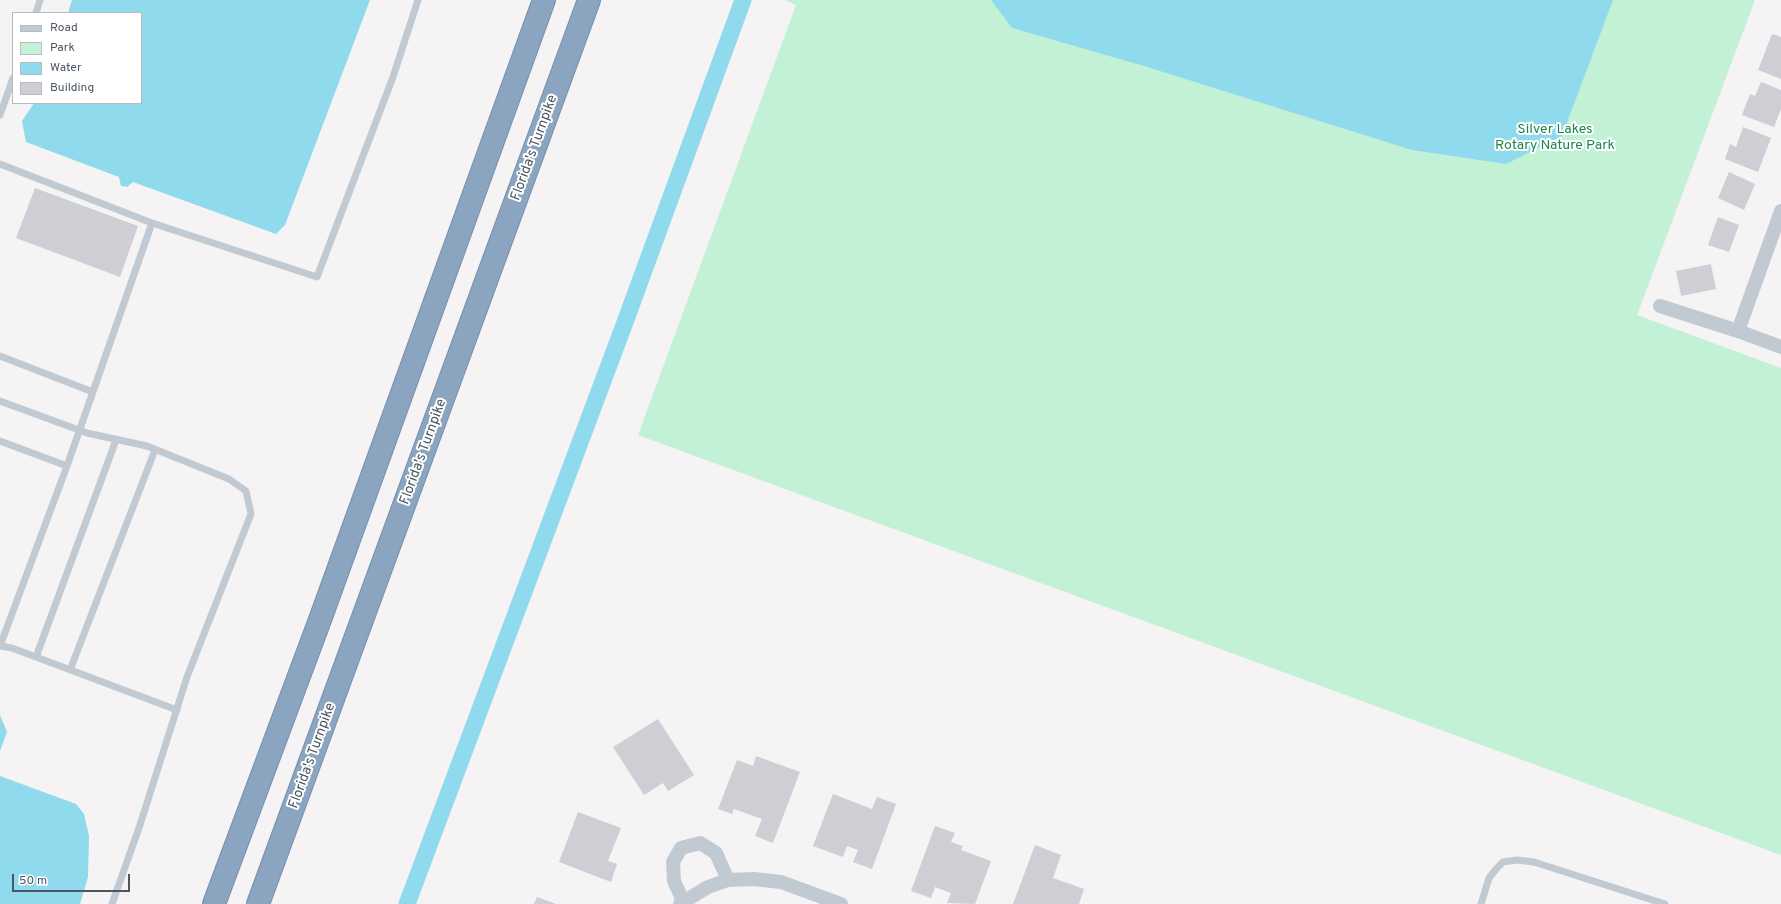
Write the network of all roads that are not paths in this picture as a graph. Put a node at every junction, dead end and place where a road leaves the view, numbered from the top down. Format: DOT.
graph roads {
  1 [pos="40,0"];
  2 [pos="418,0"];
  3 [pos="544,0"];
  4 [pos="589,0"];
  5 [pos="36,12"];
  6 [pos="12,81"];
  7 [pos="0,113"];
  8 [pos="0,164"];
  9 [pos="1781,211"];
  10 [pos="152,223"];
  11 [pos="1660,306"];
  12 [pos="1738,331"];
  13 [pos="1781,347"];
  14 [pos="0,356"];
  15 [pos="93,392"];
  16 [pos="0,401"];
  17 [pos="79,430"];
  18 [pos="116,440"];
  19 [pos="0,441"];
  20 [pos="155,450"];
  21 [pos="67,466"];
  22 [pos="0,646"];
  23 [pos="36,657"];
  24 [pos="70,670"];
  25 [pos="176,710"];
  26 [pos="728,880"];
  27 [pos="682,903"];
  28 [pos="112,904"];
  29 [pos="214,904"];
  30 [pos="258,904"];
  31 [pos="841,904"];
  32 [pos="1481,904"];
  33 [pos="1665,904"];
  1 -- 5 [label="lane"];
  2 -- 10 [label="lane"];
  3 -- 29 [label="highway"];
  4 -- 30 [label="highway, Florida's Turnpike"];
  6 -- 7 [label="lane"];
  8 -- 10 [label="lane"];
  9 -- 12 [label="street"];
  10 -- 15 [label="lane"];
  11 -- 12 [label="street"];
  12 -- 13 [label="street"];
  14 -- 15 [label="lane"];
  15 -- 17 [label="lane"];
  16 -- 17 [label="lane"];
  17 -- 18 [label="lane"];
  17 -- 21 [label="lane"];
  18 -- 20 [label="lane"];
  18 -- 23 [label="lane"];
  19 -- 21 [label="lane"];
  20 -- 24 [label="lane"];
  20 -- 25 [label="lane"];
  21 -- 22 [label="lane"];
  22 -- 23 [label="lane"];
  23 -- 24 [label="lane"];
  24 -- 25 [label="lane"];
  25 -- 28 [label="lane"];
  26 -- 27 [label="street"];
  26 -- 27 [label="street"];
  26 -- 31 [label="street"];
  32 -- 33 [label="lane"];
}
